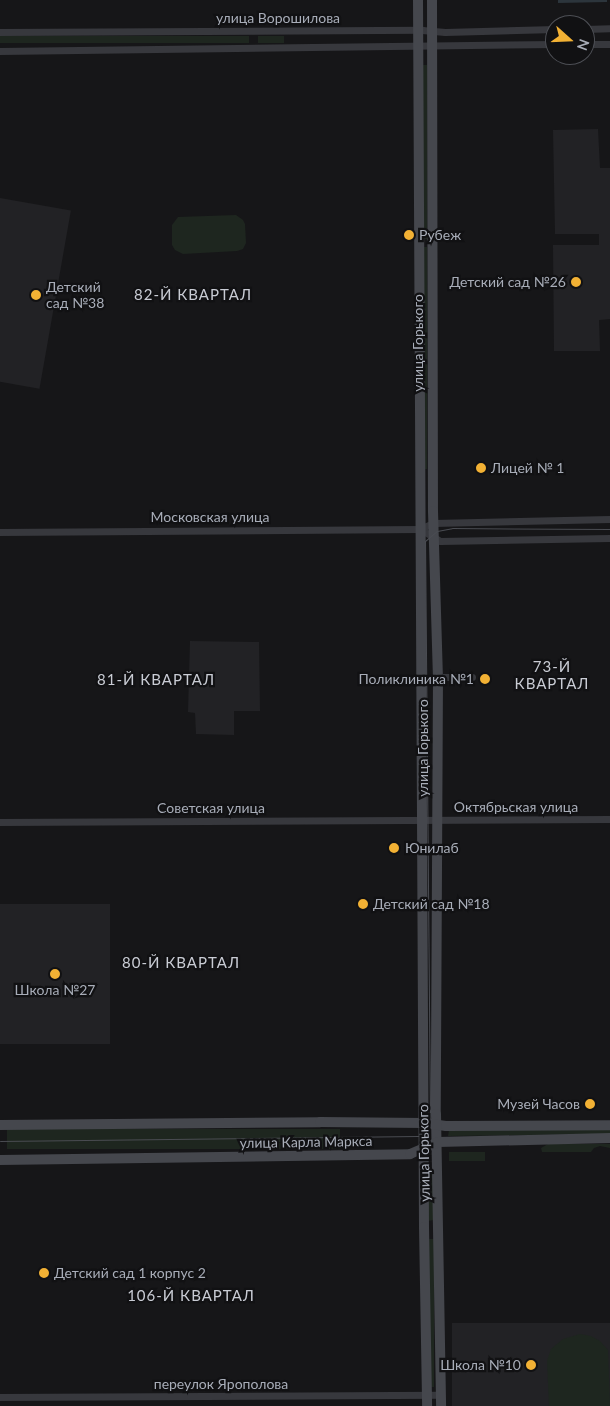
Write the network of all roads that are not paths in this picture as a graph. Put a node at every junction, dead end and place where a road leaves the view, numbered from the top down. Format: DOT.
graph roads {
  1 [pos="418,0"];
  2 [pos="432,0"];
  3 [pos="610,28"];
  4 [pos="545,29"];
  5 [pos="595,29"];
  6 [pos="419,30"];
  7 [pos="431,30"];
  8 [pos="0,32"];
  9 [pos="545,44"];
  10 [pos="595,44"];
  11 [pos="610,44"];
  12 [pos="418,46"];
  13 [pos="431,46"];
  14 [pos="0,51"];
  15 [pos="610,519"];
  16 [pos="433,523"];
  17 [pos="420,529"];
  18 [pos="0,532"];
  19 [pos="610,538"];
  20 [pos="433,539"];
  21 [pos="438,677"];
  22 [pos="472,677"];
  23 [pos="610,819"];
  24 [pos="423,820"];
  25 [pos="436,820"];
  26 [pos="0,822"];
  27 [pos="424,1123"];
  28 [pos="0,1125"];
  29 [pos="610,1125"];
  30 [pos="437,1126"];
  31 [pos="610,1138"];
  32 [pos="438,1142"];
  33 [pos="425,1149"];
  34 [pos="0,1160"];
  35 [pos="424,1227"];
  36 [pos="438,1227"];
  37 [pos="441,1395"];
  38 [pos="0,1397"];
  39 [pos="427,1401"];
  40 [pos="441,1406"];
  1 -- 6 [label="main road, улица Горького"];
  2 -- 7 [label="main road, улица Горького"];
  3 -- 5 [label="street"];
  4 -- 7 [label="street, улица Ворошилова"];
  6 -- 7 [label="street, улица Ворошилова"];
  6 -- 8 [label="street, улица Ворошилова"];
  6 -- 12 [label="main road, улица Горького"];
  7 -- 13 [label="main road, улица Горького"];
  9 -- 13 [label="street"];
  10 -- 11 [label="street"];
  12 -- 13 [label="street"];
  12 -- 14 [label="street"];
  12 -- 17 [label="main road, улица Горького"];
  13 -- 16 [label="main road, улица Горького"];
  15 -- 16 [label="street, Московская улица"];
  16 -- 17 [label="street, Московская улица"];
  16 -- 20 [label="main road, улица Горького"];
  17 -- 18 [label="street, Московская улица"];
  17 -- 20 [label="street"];
  17 -- 24 [label="main road, улица Горького"];
  19 -- 20 [label="street"];
  20 -- 21 [label="main road, улица Горького"];
  21 -- 22 [label="street"];
  21 -- 25 [label="main road, улица Горького"];
  23 -- 25 [label="street, Октябрьская улица"];
  24 -- 25 [label="street, Октябрьская улица"];
  24 -- 26 [label="street, Советская улица"];
  24 -- 27 [label="main road, улица Горького"];
  25 -- 30 [label="main road, улица Горького"];
  27 -- 28 [label="main road, улица Карла Маркса"];
  27 -- 30 [label="main road, улица Карла Маркса"];
  27 -- 33 [label="main road, улица Горького"];
  29 -- 30 [label="main road, улица Карла Маркса"];
  30 -- 32 [label="main road, улица Горького"];
  31 -- 32 [label="main road, улица Карла Маркса"];
  32 -- 33 [label="main road, улица Карла Маркса"];
  32 -- 36 [label="main road, улица Горького"];
  33 -- 34 [label="main road, улица Карла Маркса"];
  33 -- 35 [label="main road, улица Горького"];
  35 -- 36 [label="main road"];
  35 -- 39 [label="main road, улица Горького"];
  36 -- 37 [label="main road, улица Горького"];
  37 -- 39 [label="street, переулок Ярополова"];
  37 -- 40 [label="main road, улица Горького"];
  38 -- 39 [label="street, переулок Ярополова"];
}
